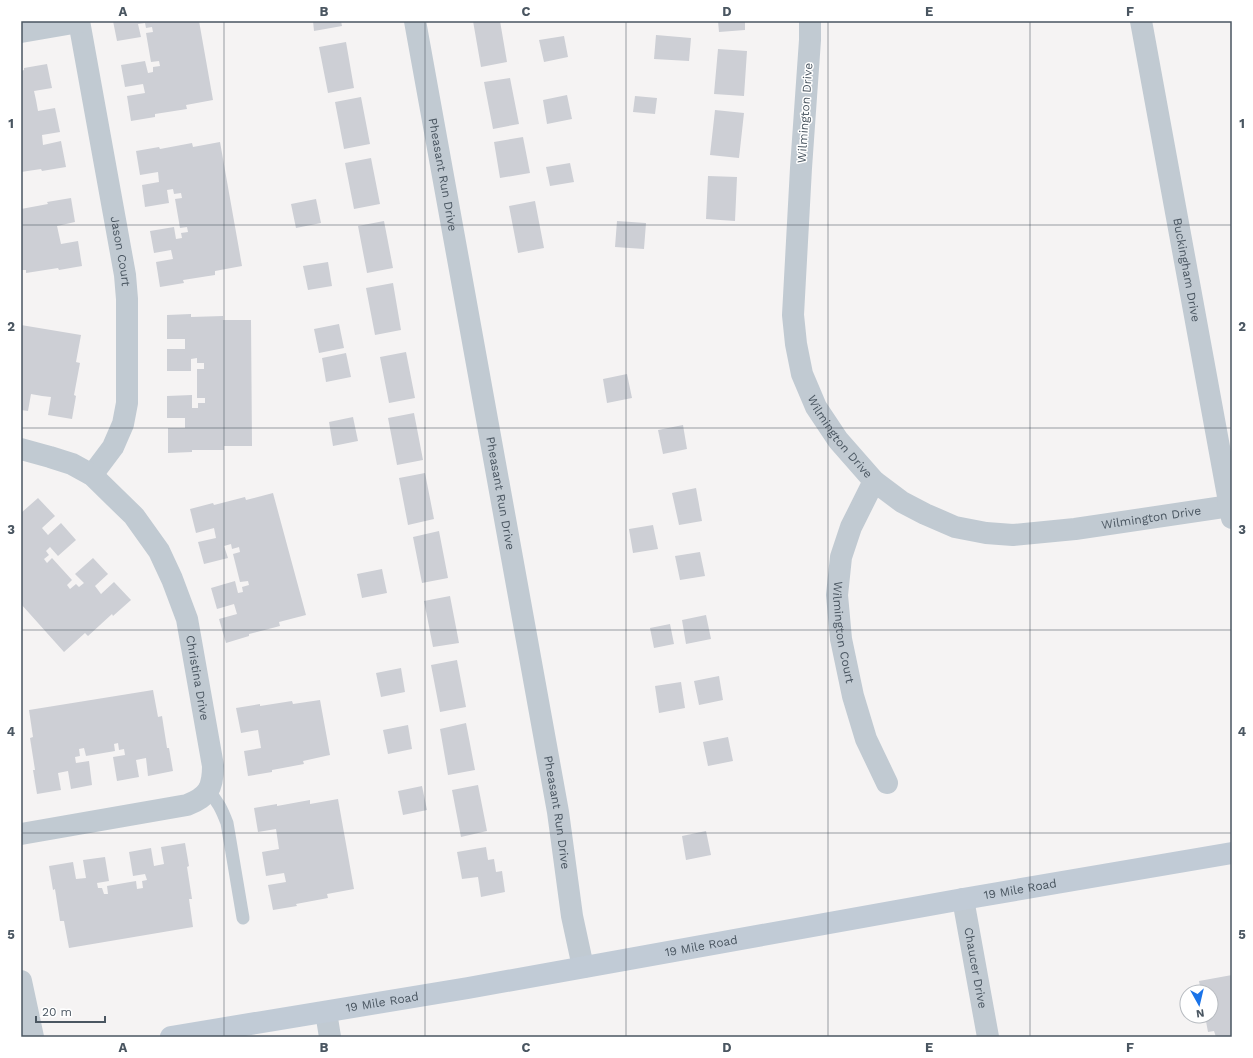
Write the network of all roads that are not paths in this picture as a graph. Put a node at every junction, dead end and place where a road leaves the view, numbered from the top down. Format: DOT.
graph roads {
  1 [pos="79,21"];
  2 [pos="415,21"];
  3 [pos="810,21"];
  4 [pos="1140,21"];
  5 [pos="21,32"];
  6 [pos="21,449"];
  7 [pos="92,475"];
  8 [pos="874,481"];
  9 [pos="1231,512"];
  10 [pos="887,783"];
  11 [pos="208,791"];
  12 [pos="21,834"];
  13 [pos="1232,853"];
  14 [pos="963,899"];
  15 [pos="243,918"];
  16 [pos="583,967"];
  17 [pos="21,981"];
  18 [pos="326,1012"];
  19 [pos="33,1037"];
  20 [pos="171,1037"];
  21 [pos="330,1037"];
  22 [pos="988,1037"];
  1 -- 5 [label="street"];
  1 -- 7 [label="street, Jason Court"];
  2 -- 16 [label="street, Pheasant Run Drive"];
  3 -- 8 [label="street, Wilmington Drive"];
  4 -- 9 [label="street, Buckingham Drive"];
  6 -- 7 [label="street, Christina Drive"];
  7 -- 11 [label="street, Christina Drive"];
  8 -- 9 [label="street, Wilmington Drive"];
  8 -- 10 [label="street, Wilmington Court"];
  11 -- 12 [label="street"];
  11 -- 15 [label="lane"];
  13 -- 14 [label="street, 19 Mile Road"];
  14 -- 16 [label="street, 19 Mile Road"];
  14 -- 22 [label="street, Chaucer Drive"];
  16 -- 18 [label="street, 19 Mile Road"];
  17 -- 19 [label="street"];
  18 -- 20 [label="street, 19 Mile Road"];
  18 -- 21 [label="street"];
}
